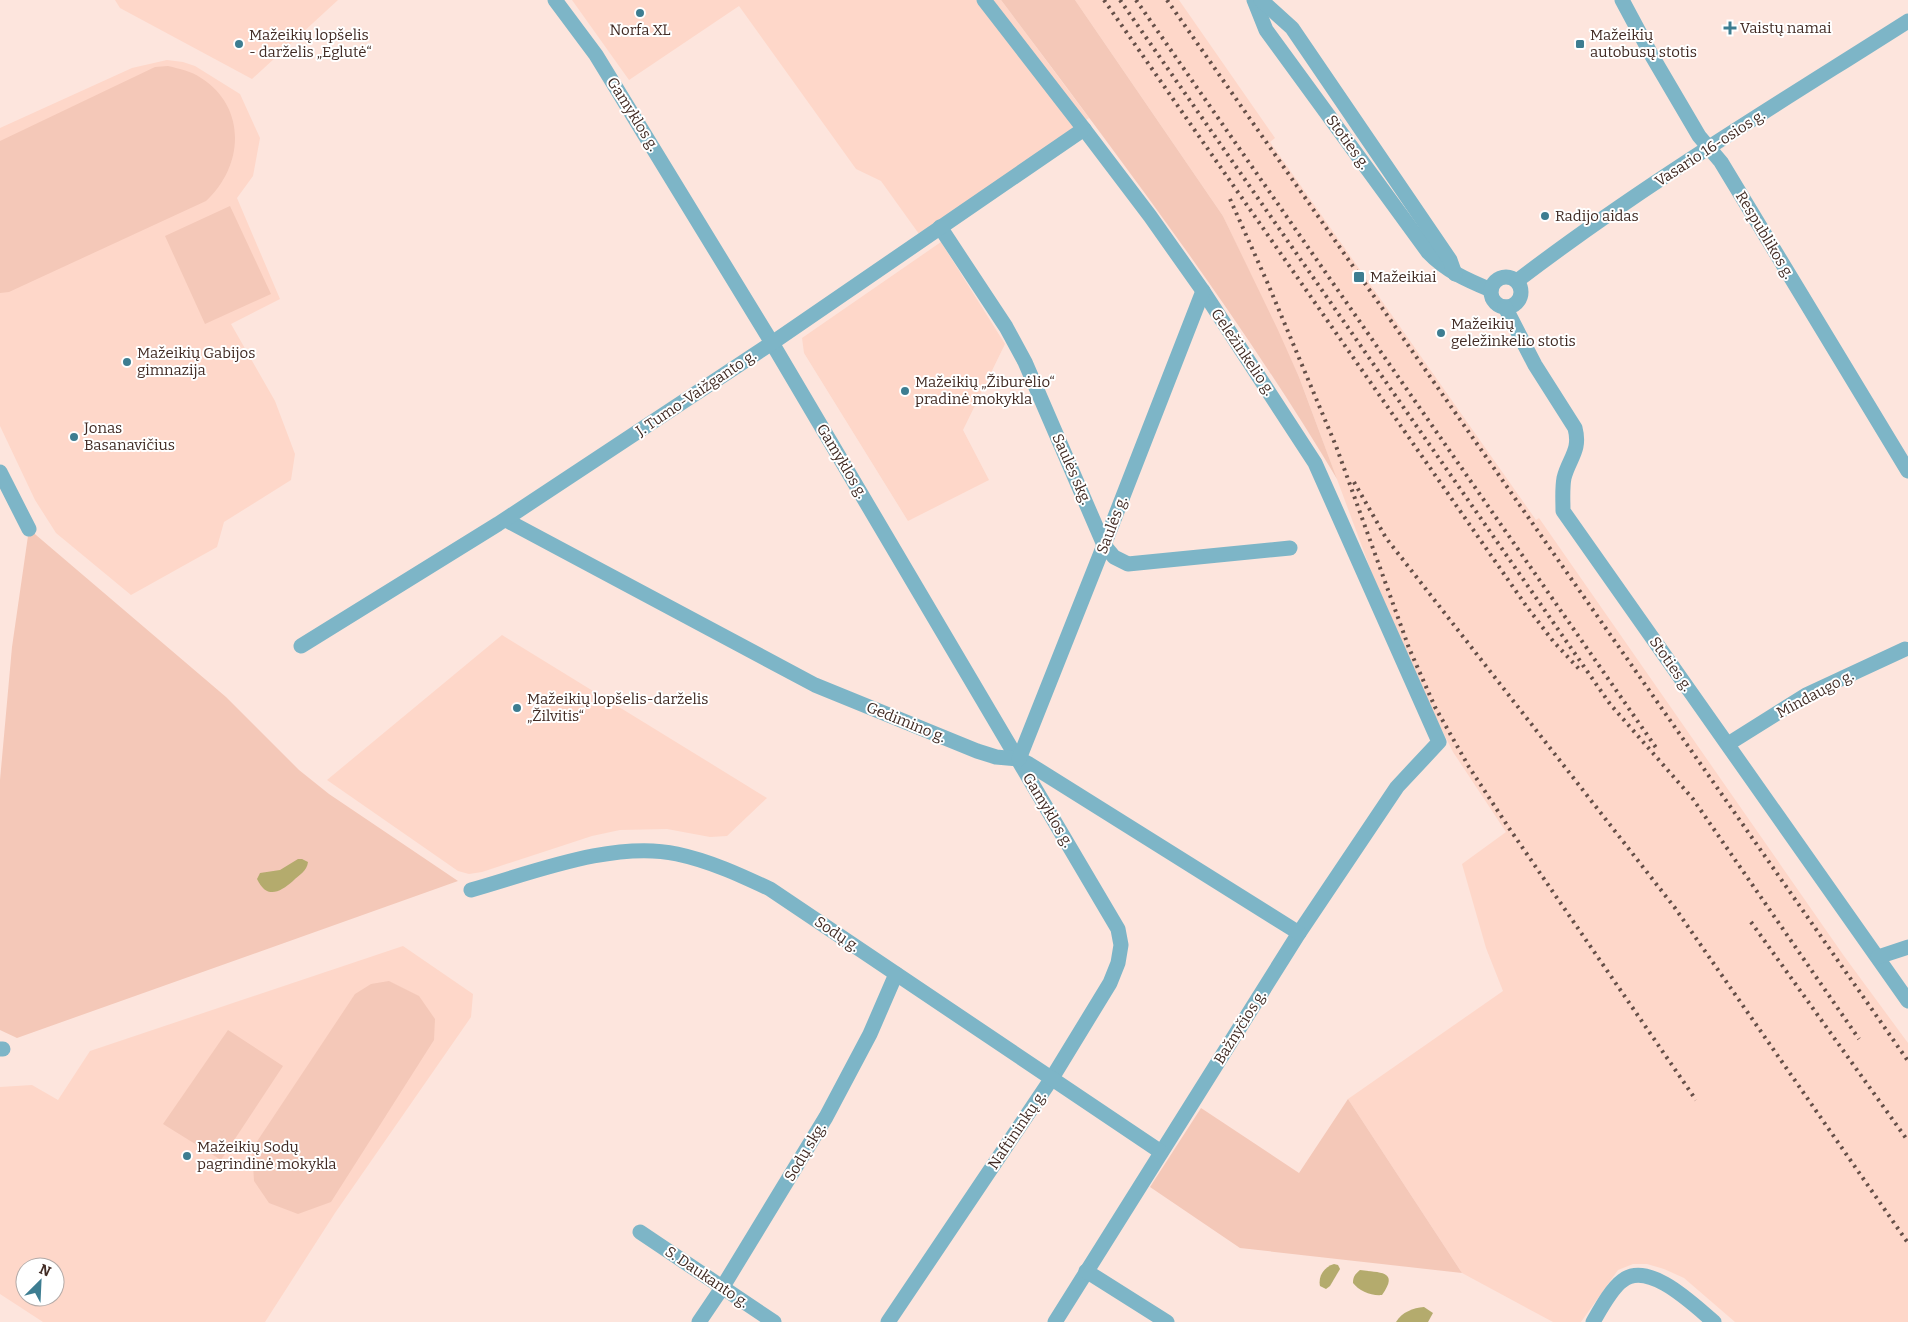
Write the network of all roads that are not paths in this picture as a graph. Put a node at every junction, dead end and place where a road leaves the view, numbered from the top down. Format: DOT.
graph roads {
  1 [pos="555,0"];
  2 [pos="984,0"];
  3 [pos="1254,0"];
  4 [pos="1261,0"];
  5 [pos="1622,0"];
  6 [pos="1908,21"];
  7 [pos="1084,129"];
  8 [pos="1709,147"];
  9 [pos="940,227"];
  10 [pos="1455,274"];
  11 [pos="1517,281"];
  12 [pos="1490,290"];
  13 [pos="1203,291"];
  14 [pos="1505,307"];
  15 [pos="772,343"];
  16 [pos="1908,471"];
  17 [pos="0,472"];
  18 [pos="506,520"];
  19 [pos="29,529"];
  20 [pos="1104,545"];
  21 [pos="1290,548"];
  22 [pos="301,646"];
  23 [pos="1905,649"];
  24 [pos="1439,742"];
  25 [pos="1728,744"];
  26 [pos="1018,759"];
  27 [pos="471,890"];
  28 [pos="1118,929"];
  29 [pos="1299,933"];
  30 [pos="1908,947"];
  31 [pos="1878,957"];
  32 [pos="896,974"];
  33 [pos="1908,1001"];
  34 [pos="1052,1078"];
  35 [pos="1161,1152"];
  36 [pos="640,1232"];
  37 [pos="1086,1271"];
  38 [pos="722,1288"];
  39 [pos="698,1322"];
  40 [pos="774,1322"];
  41 [pos="888,1322"];
  42 [pos="1054,1322"];
  43 [pos="1167,1322"];
  44 [pos="1593,1322"];
  45 [pos="1714,1322"];
  1 -- 15 [label="street, Gamyklos g."];
  2 -- 7 [label="street, Geležinkelio g."];
  3 -- 10 [label="street, Stoties g."];
  4 -- 10 [label="street, Stoties g."];
  5 -- 8 [label="street, Respublikos g."];
  6 -- 8 [label="street, Vasario 16-osios g."];
  7 -- 9 [label="street, J. Tumo-Vaižganto g."];
  7 -- 13 [label="street, Geležinkelio g."];
  8 -- 11 [label="street, Vasario 16-osios g."];
  8 -- 16 [label="street, Respublikos g."];
  9 -- 15 [label="street, J. Tumo-Vaižganto g."];
  9 -- 20 [label="street, Saulės skg."];
  10 -- 12 [label="street, Stoties g."];
  11 -- 12 [label="street"];
  11 -- 14 [label="street"];
  12 -- 14 [label="street"];
  13 -- 20 [label="street, Saulės g."];
  13 -- 24 [label="street, Geležinkelio g."];
  14 -- 25 [label="street, Stoties g."];
  15 -- 18 [label="street, J. Tumo-Vaižganto g."];
  15 -- 26 [label="street, Gamyklos g."];
  17 -- 19 [label="street"];
  18 -- 22 [label="street, J. Tumo-Vaižganto g."];
  18 -- 26 [label="street, Gedimino g."];
  20 -- 21 [label="street, Saulės skg."];
  20 -- 26 [label="street, Saulės g."];
  23 -- 25 [label="street, Mindaugo g."];
  24 -- 29 [label="street, Bažnyčios g."];
  25 -- 31 [label="street, Stoties g."];
  26 -- 28 [label="street, Gamyklos g."];
  26 -- 29 [label="street, Gedimino g."];
  27 -- 32 [label="street, Sodų g."];
  28 -- 34 [label="street, Naftininkų g."];
  29 -- 35 [label="street, Bažnyčios g."];
  30 -- 31 [label="street"];
  31 -- 33 [label="street, Stoties g."];
  32 -- 34 [label="street, Sodų g."];
  32 -- 38 [label="street, Sodų skg."];
  34 -- 35 [label="street, Sodų g."];
  34 -- 41 [label="street, Naftininkų g."];
  35 -- 37 [label="street, Bažnyčios g."];
  36 -- 38 [label="street, S. Daukanto g."];
  37 -- 42 [label="street, Bažnyčios g."];
  37 -- 43 [label="street"];
  38 -- 39 [label="street, Sodų skg."];
  38 -- 40 [label="street, S. Daukanto g."];
  44 -- 45 [label="street"];
}
